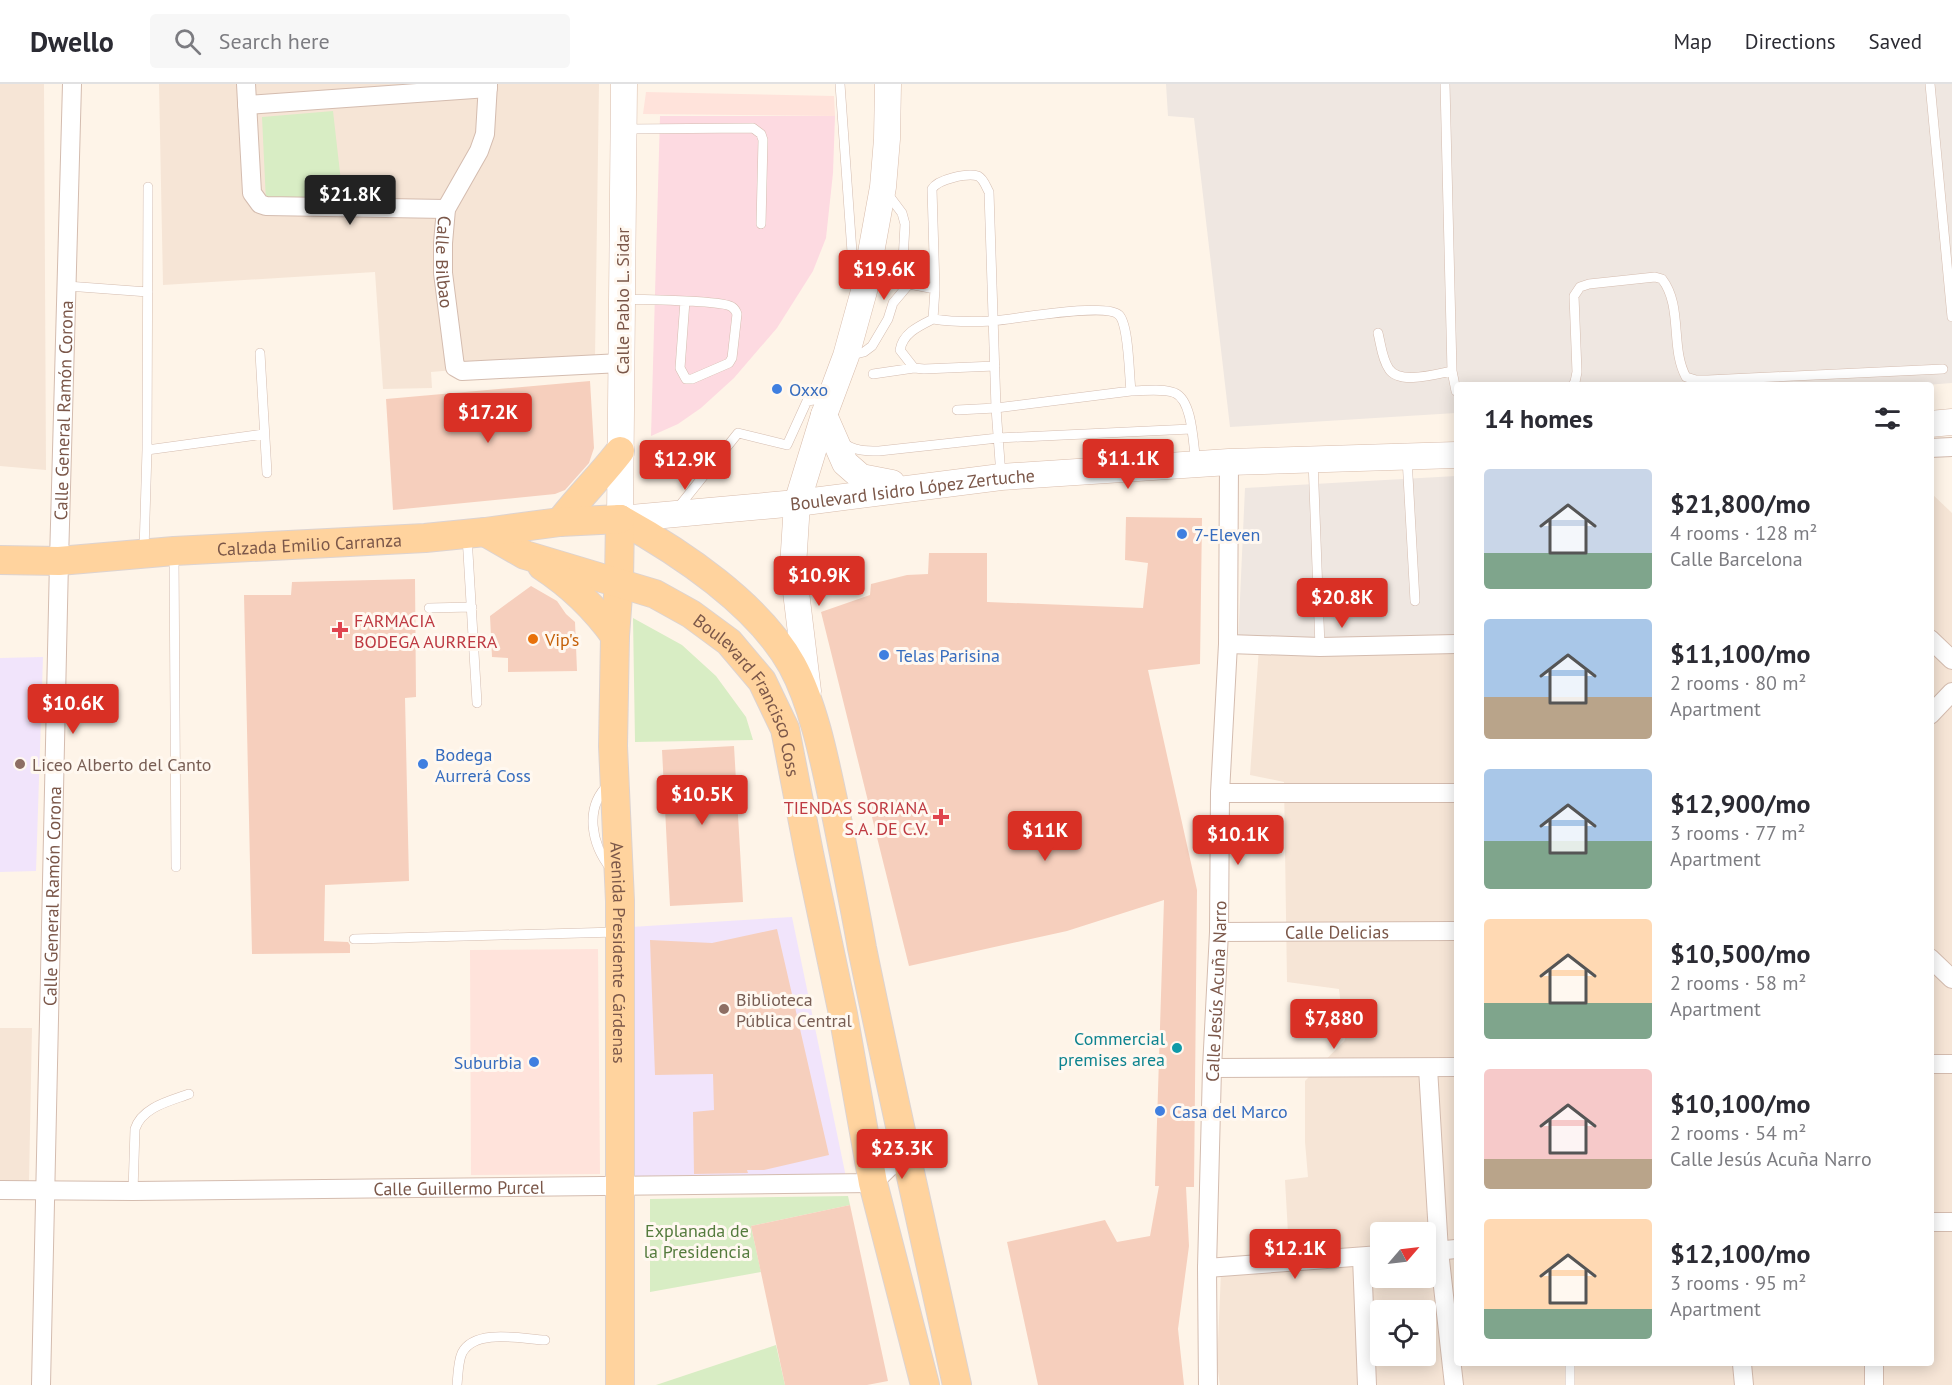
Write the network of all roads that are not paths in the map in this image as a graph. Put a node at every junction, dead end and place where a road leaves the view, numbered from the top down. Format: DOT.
graph roads {
  1 [pos="72,84"];
  2 [pos="246,84"];
  3 [pos="624,84"];
  4 [pos="840,84"];
  5 [pos="888,84"];
  6 [pos="1445,84"];
  7 [pos="1930,84"];
  8 [pos="488,86"];
  9 [pos="247,105"];
  10 [pos="623,129"];
  11 [pos="148,187"];
  12 [pos="883,187"];
  13 [pos="447,209"];
  14 [pos="761,224"];
  15 [pos="909,284"];
  16 [pos="67,286"];
  17 [pos="935,289"];
  18 [pos="864,291"];
  19 [pos="148,292"];
  20 [pos="622,299"];
  21 [pos="685,302"];
  22 [pos="1952,317"];
  23 [pos="933,319"];
  24 [pos="994,321"];
  25 [pos="1378,333"];
  26 [pos="260,352"];
  27 [pos="846,356"];
  28 [pos="621,363"];
  29 [pos="995,366"];
  30 [pos="914,368"];
  31 [pos="1944,369"];
  32 [pos="1452,371"];
  33 [pos="873,374"];
  34 [pos="1820,374"];
  35 [pos="1454,382"];
  36 [pos="1575,382"];
  37 [pos="1821,382"];
  38 [pos="1131,391"];
  39 [pos="996,408"];
  40 [pos="957,410"];
  41 [pos="829,416"];
  42 [pos="1952,422"];
  43 [pos="1934,424"];
  44 [pos="1191,429"];
  45 [pos="264,434"];
  46 [pos="998,438"];
  47 [pos="1952,447"];
  48 [pos="1934,448"];
  49 [pos="147,450"];
  50 [pos="620,452"];
  51 [pos="1454,455"];
  52 [pos="1407,458"];
  53 [pos="1313,460"];
  54 [pos="1229,462"];
  55 [pos="1196,464"];
  56 [pos="267,472"];
  57 [pos="1002,477"];
  58 [pos="910,487"];
  59 [pos="796,503"];
  60 [pos="673,514"];
  61 [pos="620,519"];
  62 [pos="560,522"];
  63 [pos="476,533"];
  64 [pos="174,552"];
  65 [pos="143,555"];
  66 [pos="525,555"];
  67 [pos="0,560"];
  68 [pos="59,561"];
  69 [pos="619,582"];
  70 [pos="1416,601"];
  71 [pos="472,606"];
  72 [pos="429,608"];
  73 [pos="615,636"];
  74 [pos="1934,643"];
  75 [pos="1228,644"];
  76 [pos="1454,644"];
  77 [pos="1320,647"];
  78 [pos="1952,660"];
  79 [pos="1952,692"];
  80 [pos="477,703"];
  81 [pos="1934,711"];
  82 [pos="811,712"];
  83 [pos="1220,793"];
  84 [pos="1454,793"];
  85 [pos="809,853"];
  86 [pos="176,867"];
  87 [pos="1454,931"];
  88 [pos="620,932"];
  89 [pos="1219,932"];
  90 [pos="354,939"];
  91 [pos="1934,962"];
  92 [pos="1952,979"];
  93 [pos="873,1000"];
  94 [pos="843,1014"];
  95 [pos="1934,1064"];
  96 [pos="1952,1064"];
  97 [pos="1454,1067"];
  98 [pos="1212,1068"];
  99 [pos="1428,1068"];
  100 [pos="892,1091"];
  101 [pos="189,1094"];
  102 [pos="906,1151"];
  103 [pos="873,1183"];
  104 [pos="620,1187"];
  105 [pos="0,1190"];
  106 [pos="44,1190"];
  107 [pos="133,1191"];
  108 [pos="1934,1222"];
  109 [pos="1952,1222"];
  110 [pos="1440,1250"];
  111 [pos="1370,1256"];
  112 [pos="1207,1268"];
  113 [pos="1370,1288"];
  114 [pos="546,1340"];
  115 [pos="1570,1366"];
  116 [pos="1742,1366"];
  117 [pos="1874,1366"];
  118 [pos="41,1385"];
  119 [pos="457,1385"];
  120 [pos="620,1385"];
  121 [pos="925,1385"];
  122 [pos="957,1385"];
  123 [pos="1208,1385"];
  124 [pos="1367,1385"];
  125 [pos="1454,1385"];
  126 [pos="1570,1385"];
  127 [pos="1744,1385"];
  128 [pos="1874,1385"];
  1 -- 16 [label="street, Calle General Ramón Corona"];
  2 -- 9 [label="street"];
  3 -- 10 [label="street, Calle Pablo L. Sidar"];
  4 -- 18 [label="lane"];
  5 -- 12 [label="street"];
  6 -- 32 [label="lane"];
  7 -- 22 [label="lane"];
  8 -- 9 [label="street"];
  8 -- 13 [label="street, Calle Bilbao"];
  9 -- 13 [label="street"];
  10 -- 14 [label="lane"];
  10 -- 20 [label="street, Calle Pablo L. Sidar"];
  11 -- 19 [label="lane"];
  12 -- 15 [label="lane"];
  12 -- 18 [label="street"];
  13 -- 28 [label="street, Calle Bilbao"];
  15 -- 17 [label="lane"];
  15 -- 27 [label="lane"];
  16 -- 19 [label="lane"];
  16 -- 68 [label="street, Calle General Ramón Corona"];
  17 -- 23 [label="lane"];
  17 -- 24 [label="lane"];
  18 -- 27 [label="street"];
  19 -- 49 [label="lane"];
  20 -- 21 [label="lane"];
  20 -- 28 [label="street, Calle Pablo L. Sidar"];
  21 -- 21 [label="lane"];
  23 -- 24 [label="lane"];
  23 -- 30 [label="lane"];
  24 -- 29 [label="lane"];
  24 -- 38 [label="lane"];
  25 -- 32 [label="lane"];
  26 -- 45 [label="lane"];
  27 -- 41 [label="street"];
  28 -- 50 [label="street, Calle Pablo L. Sidar"];
  29 -- 30 [label="lane"];
  29 -- 39 [label="lane"];
  30 -- 33 [label="lane"];
  31 -- 34 [label="lane"];
  32 -- 35 [label="lane"];
  34 -- 36 [label="lane"];
  34 -- 37 [label="lane"];
  38 -- 39 [label="lane"];
  38 -- 44 [label="lane"];
  39 -- 40 [label="lane"];
  39 -- 46 [label="lane"];
  41 -- 46 [label="lane"];
  41 -- 58 [label="street"];
  41 -- 59 [label="street"];
  41 -- 60 [label="lane"];
  42 -- 43 [label="street"];
  44 -- 46 [label="lane"];
  44 -- 55 [label="lane"];
  45 -- 49 [label="lane"];
  45 -- 56 [label="lane"];
  46 -- 57 [label="lane"];
  47 -- 48 [label="street"];
  49 -- 65 [label="lane"];
  50 -- 61 [label="street, Calle Pablo L. Sidar"];
  50 -- 62 [label="main road"];
  51 -- 52 [label="street, Boulevard Isidro López Zertuche"];
  52 -- 53 [label="street, Boulevard Isidro López Zertuche"];
  52 -- 70 [label="lane"];
  53 -- 54 [label="street, Boulevard Isidro López Zertuche"];
  53 -- 77 [label="lane"];
  54 -- 55 [label="street, Boulevard Isidro López Zertuche"];
  54 -- 75 [label="street, Calle Jesús Acuña Narro"];
  55 -- 57 [label="street, Boulevard Isidro López Zertuche"];
  57 -- 58 [label="street, Boulevard Isidro López Zertuche"];
  58 -- 59 [label="street, Boulevard Isidro López Zertuche"];
  59 -- 60 [label="street, Boulevard Isidro López Zertuche"];
  59 -- 82 [label="street"];
  60 -- 61 [label="street, Boulevard Isidro López Zertuche"];
  61 -- 62 [label="main road, Calzada Emilio Carranza"];
  61 -- 69 [label="main road, Avenida Presidente Cárdenas"];
  61 -- 82 [label="main road, Boulevard Francisco Coss"];
  62 -- 63 [label="main road, Calzada Emilio Carranza"];
  63 -- 64 [label="main road, Calzada Emilio Carranza"];
  63 -- 66 [label="main road, Boulevard Francisco Coss"];
  63 -- 71 [label="lane"];
  64 -- 65 [label="main road, Calzada Emilio Carranza"];
  64 -- 86 [label="lane"];
  65 -- 68 [label="main road, Calzada Emilio Carranza"];
  66 -- 69 [label="main road, Boulevard Francisco Coss"];
  66 -- 73 [label="main road"];
  67 -- 68 [label="main road, Calzada Emilio Carranza"];
  68 -- 106 [label="street, Calle General Ramón Corona"];
  69 -- 73 [label="main road, Avenida Presidente Cárdenas"];
  69 -- 85 [label="main road, Boulevard Francisco Coss"];
  71 -- 72 [label="lane"];
  71 -- 80 [label="lane"];
  73 -- 88 [label="main road, Avenida Presidente Cárdenas"];
  74 -- 78 [label="street"];
  75 -- 77 [label="street"];
  75 -- 83 [label="street, Calle Jesús Acuña Narro"];
  76 -- 77 [label="street"];
  79 -- 81 [label="street"];
  82 -- 93 [label="main road, Boulevard Francisco Coss"];
  83 -- 84 [label="street"];
  83 -- 89 [label="street, Calle Jesús Acuña Narro"];
  85 -- 93 [label="main road"];
  85 -- 94 [label="main road, Boulevard Francisco Coss"];
  87 -- 89 [label="street, Calle Delicias"];
  88 -- 90 [label="lane"];
  88 -- 104 [label="main road, Avenida Presidente Cárdenas"];
  89 -- 98 [label="street, Calle Jesús Acuña Narro"];
  91 -- 92 [label="street"];
  93 -- 100 [label="main road, Boulevard Francisco Coss"];
  94 -- 100 [label="main road"];
  94 -- 103 [label="main road, Boulevard Francisco Coss"];
  95 -- 96 [label="street"];
  97 -- 99 [label="street"];
  98 -- 99 [label="street"];
  98 -- 112 [label="street, Calle Jesús Acuña Narro"];
  99 -- 110 [label="street"];
  100 -- 102 [label="main road, Boulevard Francisco Coss"];
  101 -- 107 [label="lane"];
  102 -- 103 [label="street"];
  102 -- 122 [label="main road, Boulevard Francisco Coss"];
  103 -- 104 [label="street, Calle Guillermo Purcel"];
  103 -- 121 [label="main road, Boulevard Francisco Coss"];
  104 -- 107 [label="street, Calle Guillermo Purcel"];
  104 -- 120 [label="main road, Avenida Presidente Cárdenas"];
  105 -- 106 [label="street, Calle Guillermo Purcel"];
  106 -- 107 [label="street, Calle Guillermo Purcel"];
  106 -- 118 [label="street, Calle General Ramón Corona"];
  108 -- 109 [label="street"];
  110 -- 125 [label="street"];
  111 -- 112 [label="street"];
  112 -- 123 [label="street, Calle Jesús Acuña Narro"];
  113 -- 124 [label="street"];
  114 -- 119 [label="lane"];
  115 -- 126 [label="lane"];
  116 -- 127 [label="street"];
  117 -- 128 [label="street"];
}
